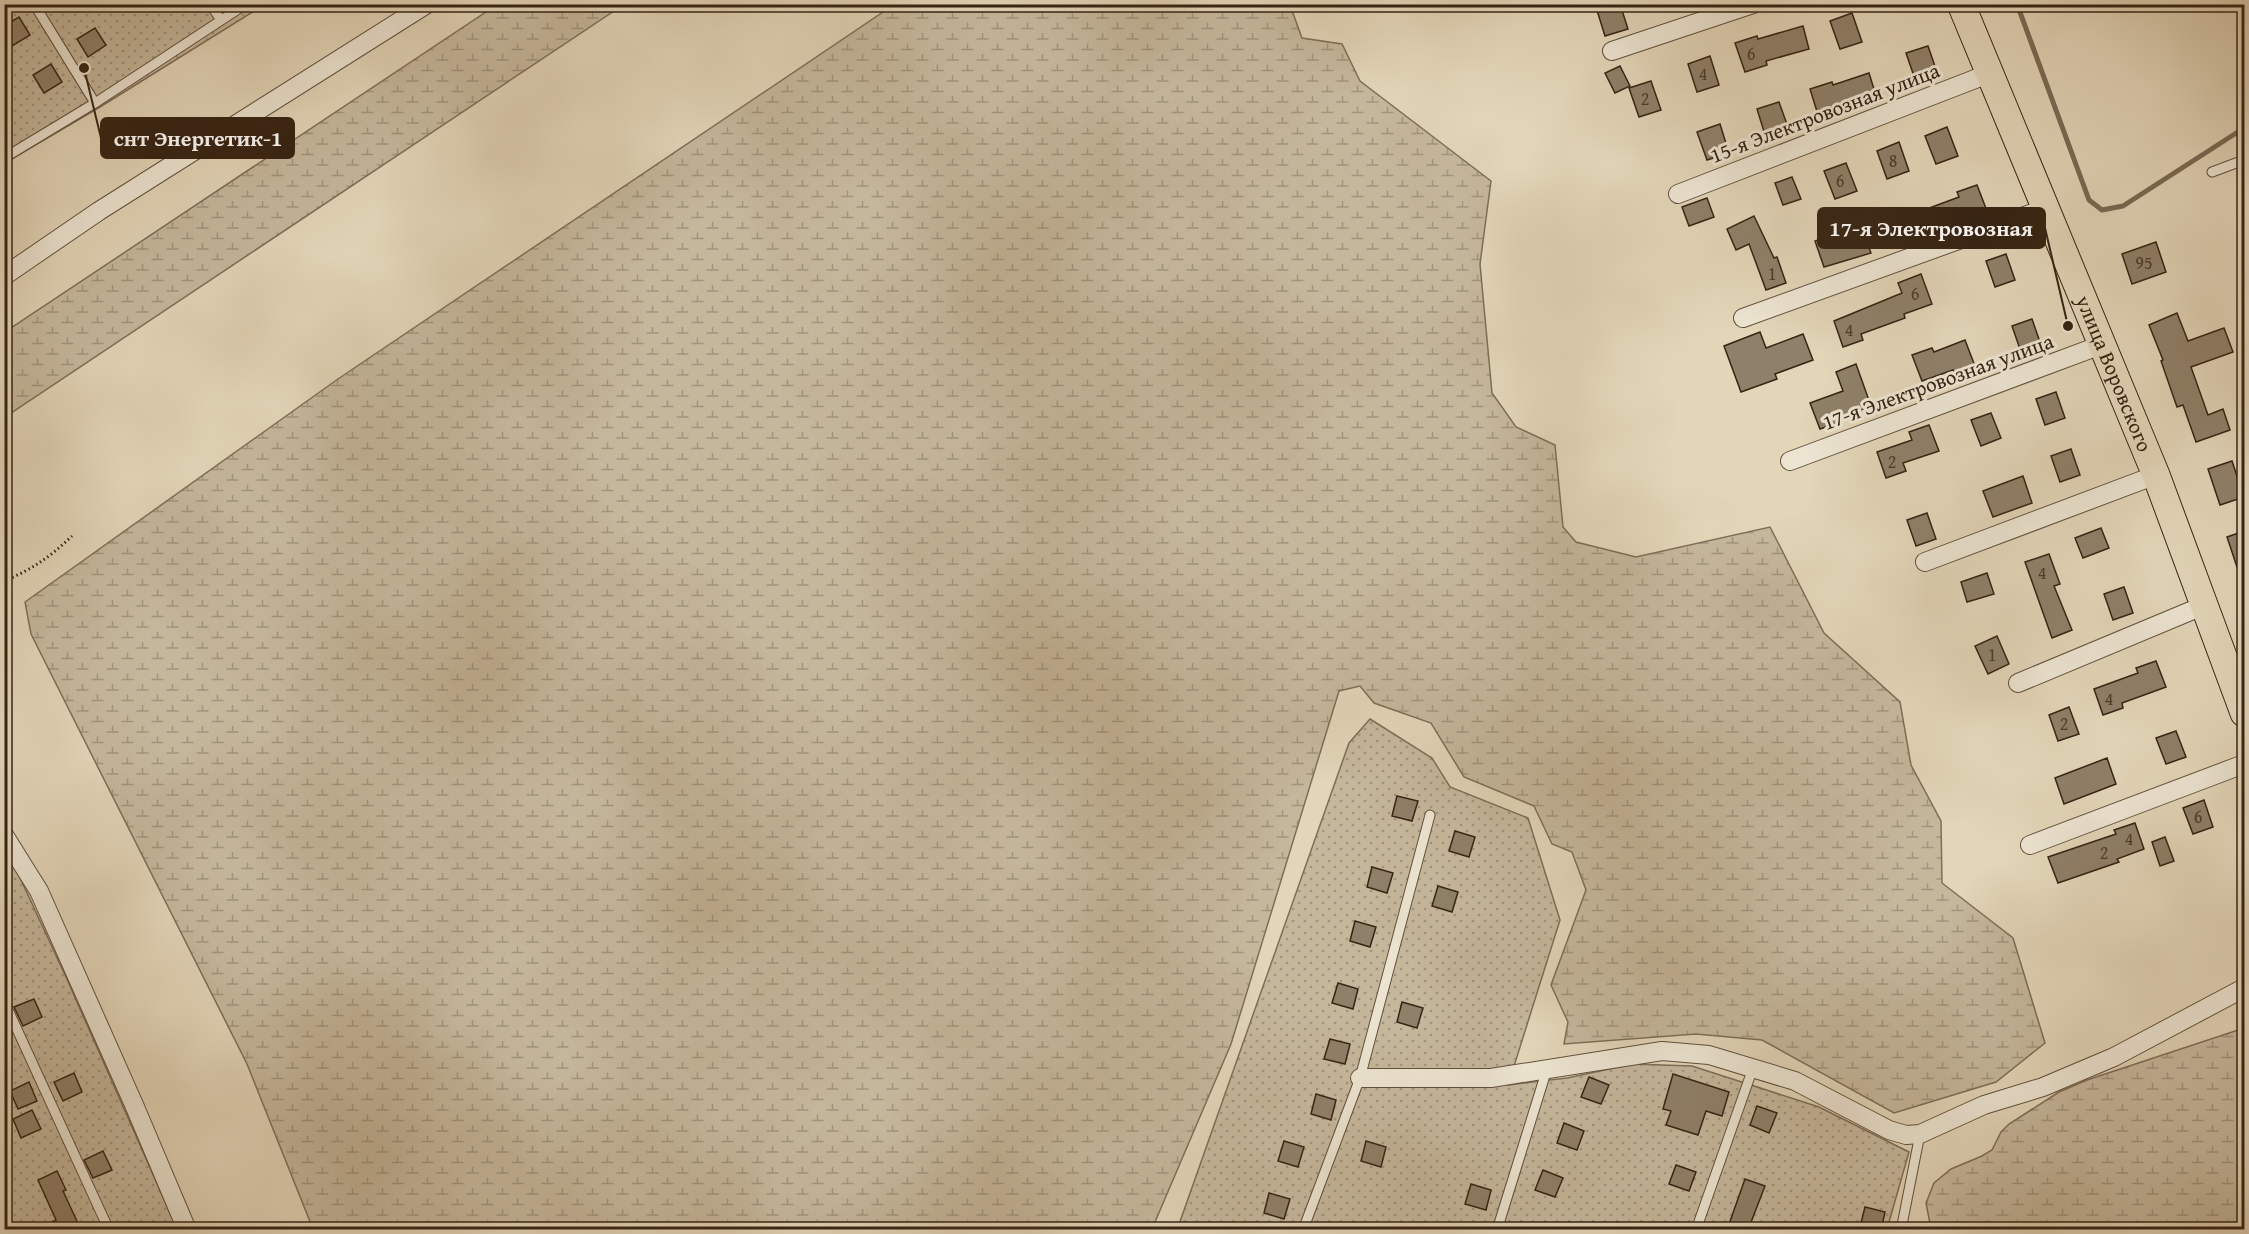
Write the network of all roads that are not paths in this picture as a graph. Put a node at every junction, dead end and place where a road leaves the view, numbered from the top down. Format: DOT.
graph roads {
  1 [pos="33,4"];
  2 [pos="210,4"];
  3 [pos="246,4"];
  4 [pos="427,4"];
  5 [pos="1753,4"];
  6 [pos="1961,4"];
  7 [pos="220,20"];
  8 [pos="1611,51"];
  9 [pos="1988,74"];
  10 [pos="95,103"];
  11 [pos="4,158"];
  12 [pos="2244,160"];
  13 [pos="2212,172"];
  14 [pos="1678,194"];
  15 [pos="2044,209"];
  16 [pos="4,276"];
  17 [pos="1743,318"];
  18 [pos="2101,345"];
  19 [pos="1790,461"];
  20 [pos="2156,475"];
  21 [pos="1925,562"];
  22 [pos="2205,605"];
  23 [pos="2018,683"];
  24 [pos="2244,713"];
  25 [pos="2244,764"];
  26 [pos="1430,815"];
  27 [pos="4,835"];
  28 [pos="2030,845"];
  29 [pos="2244,988"];
  30 [pos="4,1001"];
  31 [pos="1753,1068"];
  32 [pos="1548,1070"];
  33 [pos="1360,1078"];
  34 [pos="1920,1134"];
  35 [pos="109,1230"];
  36 [pos="187,1230"];
  37 [pos="1302,1230"];
  38 [pos="1497,1230"];
  39 [pos="1696,1230"];
  40 [pos="1901,1230"];
  1 -- 10 [label="lane"];
  2 -- 7 [label="lane"];
  3 -- 7 [label="lane"];
  4 -- 16 [label="street"];
  5 -- 8 [label="street"];
  6 -- 9 [label="main road, улица Воровского"];
  7 -- 10 [label="lane"];
  9 -- 14 [label="street, 15-я Электровозная улица"];
  9 -- 15 [label="main road, улица Воровского"];
  10 -- 11 [label="lane"];
  12 -- 13 [label="lane"];
  15 -- 17 [label="street"];
  15 -- 18 [label="main road, улица Воровского"];
  18 -- 19 [label="street, 17-я Электровозная улица"];
  18 -- 20 [label="main road, улица Воровского"];
  20 -- 21 [label="street"];
  20 -- 22 [label="main road, улица Воровского"];
  22 -- 23 [label="street"];
  22 -- 24 [label="main road, улица Воровского"];
  25 -- 28 [label="street"];
  26 -- 33 [label="lane"];
  27 -- 36 [label="street"];
  29 -- 34 [label="street"];
  30 -- 35 [label="lane"];
  31 -- 32 [label="street"];
  31 -- 34 [label="street"];
  31 -- 39 [label="lane"];
  32 -- 33 [label="street"];
  32 -- 38 [label="lane"];
  33 -- 37 [label="lane"];
  34 -- 40 [label="lane"];
}
